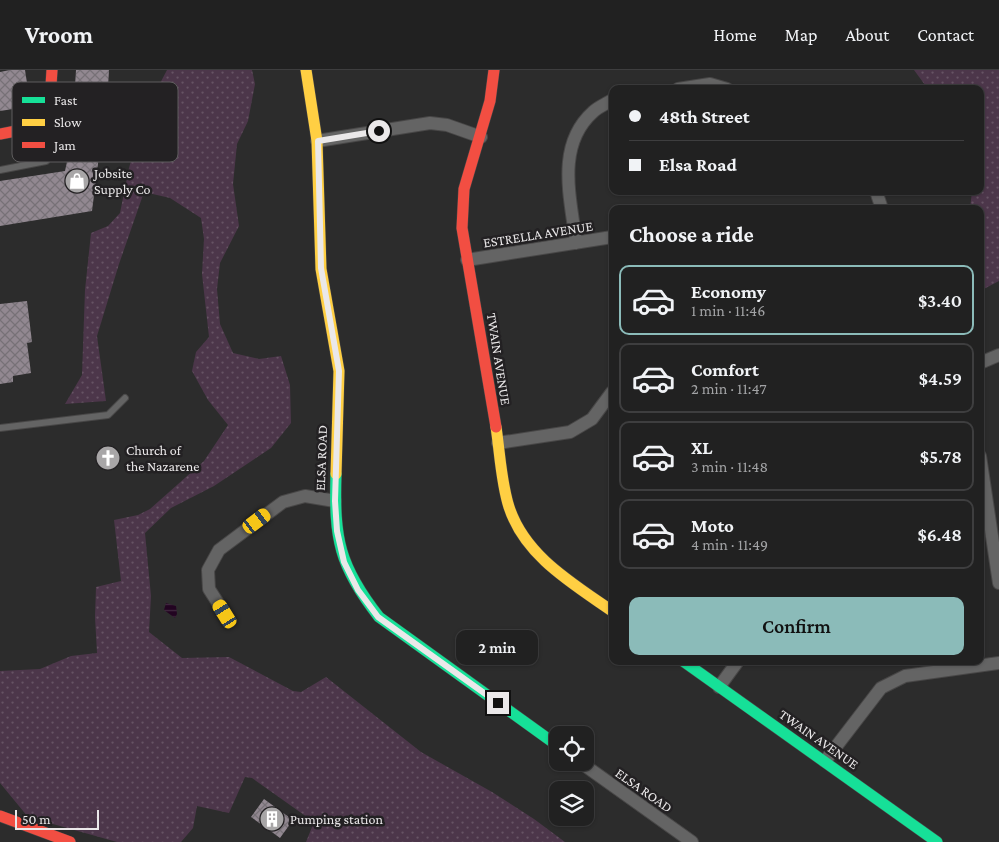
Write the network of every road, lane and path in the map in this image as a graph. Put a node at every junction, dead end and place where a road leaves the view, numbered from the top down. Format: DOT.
graph roads {
  1 [pos="306,70"];
  2 [pos="494,70"];
  3 [pos="609,102"];
  4 [pos="481,137"];
  5 [pos="318,141"];
  6 [pos="43,162"];
  7 [pos="0,170"];
  8 [pos="609,238"];
  9 [pos="576,243"];
  10 [pos="467,260"];
  11 [pos="999,355"];
  12 [pos="984,361"];
  13 [pos="609,396"];
  14 [pos="124,398"];
  15 [pos="0,428"];
  16 [pos="498,443"];
  17 [pos="335,501"];
  18 [pos="984,506"];
  19 [pos="999,583"];
  20 [pos="609,609"];
  21 [pos="225,614"];
  22 [pos="999,663"];
  23 [pos="689,665"];
  24 [pos="735,665"];
  25 [pos="719,687"];
  26 [pos="549,740"];
  27 [pos="825,761"];
  28 [pos="593,771"];
  29 [pos="0,816"];
  30 [pos="935,841"];
  31 [pos="70,842"];
  32 [pos="692,842"];
  1 -- 5 [label="main road, ELSA ROAD"];
  2 -- 4 [label="main road, TWAIN AVENUE"];
  3 -- 9 [label="street"];
  4 -- 5 [label="street"];
  4 -- 10 [label="main road, TWAIN AVENUE"];
  5 -- 17 [label="main road, ELSA ROAD"];
  6 -- 7 [label="lane"];
  8 -- 9 [label="street, ESTRELLA AVENUE"];
  9 -- 10 [label="street, ESTRELLA AVENUE"];
  10 -- 16 [label="main road, TWAIN AVENUE"];
  11 -- 12 [label="street"];
  13 -- 16 [label="street"];
  14 -- 15 [label="lane"];
  16 -- 20 [label="main road, TWAIN AVENUE"];
  17 -- 21 [label="street"];
  17 -- 26 [label="main road, ELSA ROAD"];
  18 -- 19 [label="street"];
  22 -- 27 [label="street"];
  23 -- 25 [label="main road, TWAIN AVENUE"];
  24 -- 25 [label="street"];
  25 -- 27 [label="main road, TWAIN AVENUE"];
  27 -- 30 [label="main road, TWAIN AVENUE"];
  28 -- 32 [label="street, ELSA ROAD"];
  29 -- 31 [label="main road"];
}
